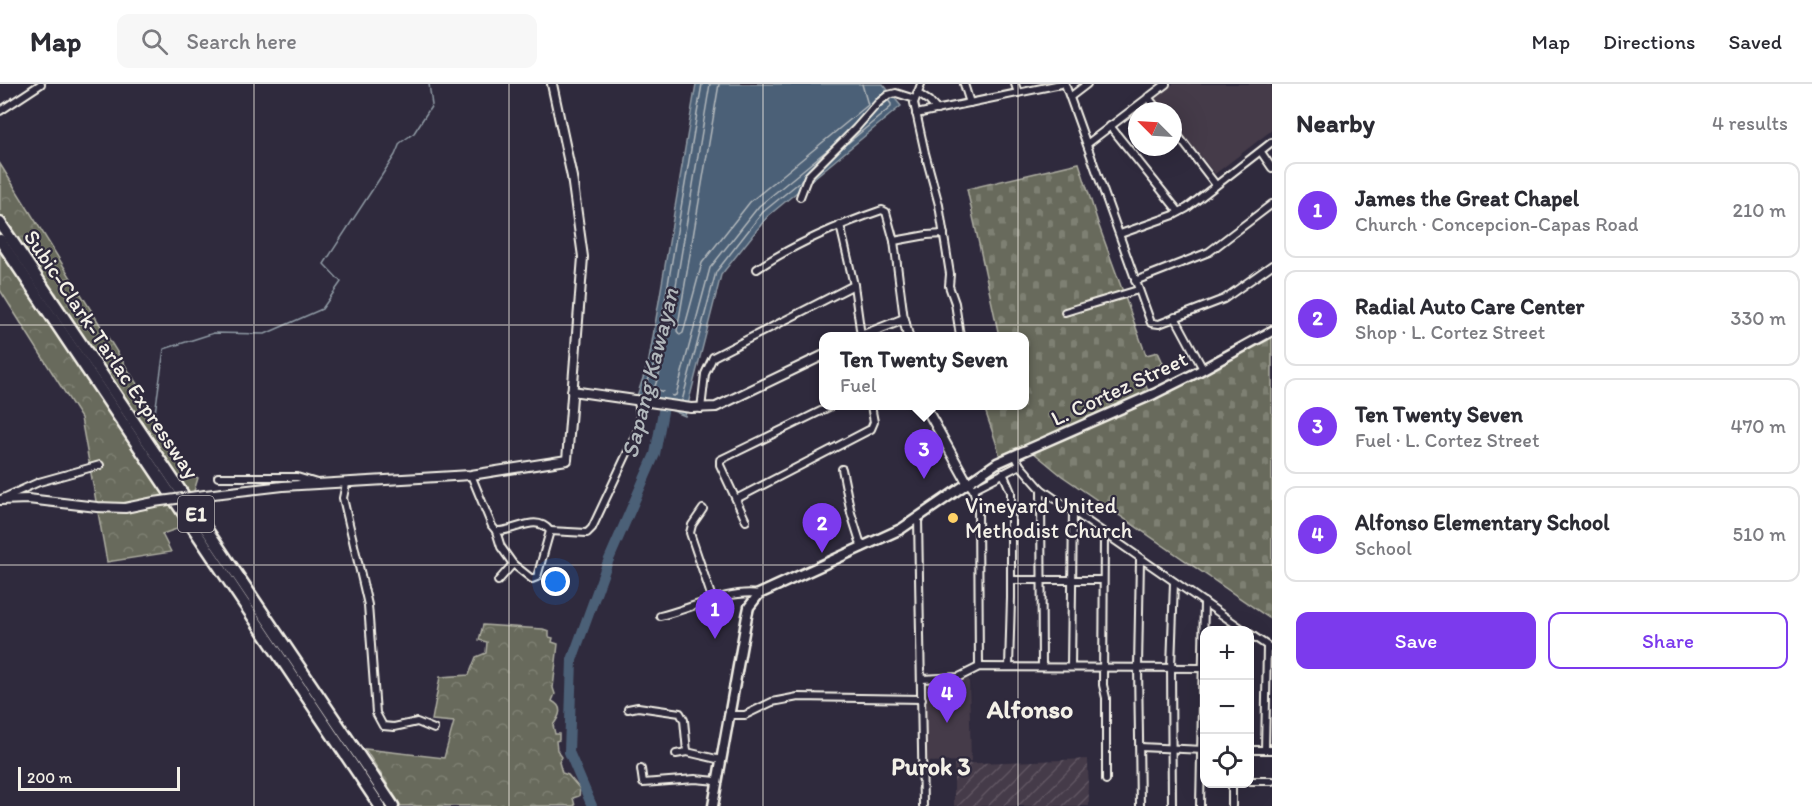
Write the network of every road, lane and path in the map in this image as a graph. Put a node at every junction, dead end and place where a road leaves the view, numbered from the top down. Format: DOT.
graph roads {
  1 [pos="41,84"];
  2 [pos="552,84"];
  3 [pos="921,84"];
  4 [pos="964,84"];
  5 [pos="1015,84"];
  6 [pos="1061,84"];
  7 [pos="1065,84"];
  8 [pos="1087,84"];
  9 [pos="1166,84"];
  10 [pos="1018,93"];
  11 [pos="916,96"];
  12 [pos="1070,97"];
  13 [pos="1148,97"];
  14 [pos="1152,102"];
  15 [pos="970,104"];
  16 [pos="937,110"];
  17 [pos="0,111"];
  18 [pos="916,114"];
  19 [pos="1110,126"];
  20 [pos="1182,141"];
  21 [pos="1272,142"];
  22 [pos="1087,144"];
  23 [pos="1261,152"];
  24 [pos="1272,168"];
  25 [pos="1216,185"];
  26 [pos="800,197"];
  27 [pos="1272,204"];
  28 [pos="1179,212"];
  29 [pos="0,223"];
  30 [pos="840,225"];
  31 [pos="944,234"];
  32 [pos="1120,234"];
  33 [pos="0,240"];
  34 [pos="894,241"];
  35 [pos="1272,265"];
  36 [pos="757,269"];
  37 [pos="1135,281"];
  38 [pos="854,285"];
  39 [pos="1138,290"];
  40 [pos="1065,312"];
  41 [pos="1175,317"];
  42 [pos="904,319"];
  43 [pos="1272,330"];
  44 [pos="860,332"];
  45 [pos="871,332"];
  46 [pos="907,332"];
  47 [pos="959,332"];
  48 [pos="819,357"];
  49 [pos="1203,369"];
  50 [pos="572,391"];
  51 [pos="641,401"];
  52 [pos="701,409"];
  53 [pos="821,410"];
  54 [pos="872,410"];
  55 [pos="928,410"];
  56 [pos="1015,455"];
  57 [pos="100,465"];
  58 [pos="1020,465"];
  59 [pos="842,469"];
  60 [pos="1003,473"];
  61 [pos="471,475"];
  62 [pos="218,477"];
  63 [pos="320,483"];
  64 [pos="346,484"];
  65 [pos="970,486"];
  66 [pos="1041,489"];
  67 [pos="736,499"];
  68 [pos="0,500"];
  69 [pos="703,509"];
  70 [pos="1073,511"];
  71 [pos="918,519"];
  72 [pos="746,521"];
  73 [pos="496,531"];
  74 [pos="550,531"];
  75 [pos="1104,533"];
  76 [pos="862,548"];
  77 [pos="1140,560"];
  78 [pos="513,564"];
  79 [pos="1040,579"];
  80 [pos="1071,579"];
  81 [pos="1011,580"];
  82 [pos="1102,580"];
  83 [pos="498,581"];
  84 [pos="1174,582"];
  85 [pos="759,594"];
  86 [pos="713,601"];
  87 [pos="1204,602"];
  88 [pos="660,616"];
  89 [pos="1203,626"];
  90 [pos="1234,626"];
  91 [pos="1254,637"];
  92 [pos="1269,647"];
  93 [pos="1138,666"];
  94 [pos="979,667"];
  95 [pos="1009,667"];
  96 [pos="1042,667"];
  97 [pos="1071,667"];
  98 [pos="1104,667"];
  99 [pos="1171,667"];
  100 [pos="1200,668"];
  101 [pos="921,679"];
  102 [pos="1202,680"];
  103 [pos="922,699"];
  104 [pos="628,710"];
  105 [pos="729,715"];
  106 [pos="434,729"];
  107 [pos="1203,734"];
  108 [pos="1140,747"];
  109 [pos="1172,748"];
  110 [pos="1200,750"];
  111 [pos="1268,750"];
  112 [pos="687,752"];
  113 [pos="676,754"];
  114 [pos="722,760"];
  115 [pos="641,769"];
  116 [pos="1106,780"];
  117 [pos="717,781"];
  118 [pos="1254,781"];
  119 [pos="1272,781"];
  120 [pos="1201,788"];
  121 [pos="1232,788"];
  122 [pos="380,806"];
  123 [pos="393,806"];
  124 [pos="713,806"];
  125 [pos="923,806"];
  126 [pos="1140,806"];
  127 [pos="1172,806"];
  128 [pos="1200,806"];
  129 [pos="1232,806"];
  1 -- 17 [label="street"];
  2 -- 50 [label="street"];
  3 -- 11 [label="street"];
  4 -- 15 [label="street"];
  5 -- 10 [label="street"];
  6 -- 10 [label="street"];
  7 -- 12 [label="street"];
  8 -- 12 [label="street"];
  9 -- 13 [label="street"];
  10 -- 15 [label="street"];
  11 -- 16 [label="street"];
  11 -- 18 [label="street"];
  11 -- 26 [label="street"];
  12 -- 22 [label="street"];
  13 -- 14 [label="street"];
  13 -- 19 [label="street"];
  15 -- 16 [label="street"];
  16 -- 18 [label="street"];
  18 -- 31 [label="street"];
  19 -- 22 [label="street"];
  19 -- 28 [label="street"];
  20 -- 25 [label="street"];
  21 -- 23 [label="street"];
  22 -- 32 [label="street"];
  23 -- 24 [label="street"];
  23 -- 25 [label="street"];
  25 -- 28 [label="street"];
  27 -- 37 [label="street"];
  28 -- 32 [label="street"];
  29 -- 123 [label="highway, Subic-Clark-Tarlac Expressway / E1"];
  30 -- 34 [label="street"];
  30 -- 36 [label="street"];
  30 -- 38 [label="street"];
  31 -- 34 [label="street"];
  31 -- 47 [label="street"];
  32 -- 37 [label="street"];
  33 -- 122 [label="highway, Subic-Clark-Tarlac Expressway / E1"];
  34 -- 42 [label="street"];
  35 -- 41 [label="street"];
  37 -- 39 [label="street"];
  38 -- 44 [label="street"];
  38 -- 52 [label="street"];
  39 -- 40 [label="street"];
  39 -- 41 [label="street"];
  41 -- 49 [label="street"];
  42 -- 45 [label="street"];
  42 -- 46 [label="street"];
  43 -- 49 [label="main road, L. Cortez Street"];
  48 -- 52 [label="street"];
  49 -- 56 [label="main road, L. Cortez Street"];
  50 -- 51 [label="street"];
  50 -- 61 [label="street"];
  51 -- 52 [label="street"];
  51 -- 74 [label="street"];
  53 -- 67 [label="street"];
  54 -- 67 [label="street"];
  55 -- 65 [label="street"];
  56 -- 58 [label="street"];
  56 -- 65 [label="main road, L. Cortez Street"];
  57 -- 68 [label="street"];
  58 -- 60 [label="street"];
  58 -- 66 [label="street"];
  59 -- 76 [label="street"];
  60 -- 65 [label="street"];
  60 -- 81 [label="street"];
  61 -- 64 [label="street"];
  61 -- 73 [label="street"];
  62 -- 63 [label="street"];
  63 -- 64 [label="street"];
  63 -- 68 [label="street, bridge"];
  64 -- 106 [label="street"];
  65 -- 71 [label="main road, L. Cortez Street"];
  65 -- 94 [label="street"];
  66 -- 70 [label="street"];
  66 -- 79 [label="street"];
  67 -- 72 [label="street"];
  69 -- 86 [label="street"];
  70 -- 75 [label="street"];
  70 -- 80 [label="street"];
  71 -- 76 [label="main road, L. Cortez Street"];
  71 -- 101 [label="street"];
  73 -- 74 [label="street"];
  73 -- 78 [label="street"];
  74 -- 78 [label="street"];
  75 -- 77 [label="street"];
  75 -- 82 [label="street"];
  76 -- 85 [label="main road, L. Cortez Street"];
  77 -- 84 [label="street"];
  77 -- 93 [label="street"];
  78 -- 83 [label="street"];
  79 -- 80 [label="street"];
  79 -- 81 [label="street"];
  79 -- 96 [label="street"];
  80 -- 82 [label="street"];
  80 -- 97 [label="street"];
  81 -- 95 [label="street"];
  82 -- 98 [label="street"];
  84 -- 87 [label="street"];
  84 -- 99 [label="street"];
  85 -- 86 [label="street"];
  85 -- 105 [label="main road"];
  86 -- 88 [label="street"];
  87 -- 89 [label="street"];
  87 -- 90 [label="street"];
  91 -- 92 [label="street"];
  92 -- 111 [label="street"];
  93 -- 98 [label="street"];
  93 -- 99 [label="street"];
  93 -- 108 [label="street"];
  94 -- 95 [label="street"];
  94 -- 101 [label="street"];
  95 -- 96 [label="street"];
  96 -- 97 [label="street"];
  97 -- 98 [label="street"];
  98 -- 116 [label="street"];
  99 -- 100 [label="street"];
  99 -- 109 [label="street"];
  101 -- 103 [label="street"];
  102 -- 107 [label="street"];
  103 -- 105 [label="street"];
  103 -- 125 [label="street"];
  104 -- 112 [label="street"];
  105 -- 114 [label="main road"];
  108 -- 109 [label="street"];
  108 -- 126 [label="street"];
  109 -- 110 [label="street"];
  109 -- 127 [label="street"];
  112 -- 113 [label="street"];
  112 -- 114 [label="street"];
  114 -- 117 [label="main road"];
  115 -- 117 [label="street"];
  117 -- 124 [label="main road"];
  118 -- 119 [label="street"];
  120 -- 128 [label="street"];
  121 -- 129 [label="street"];
}
